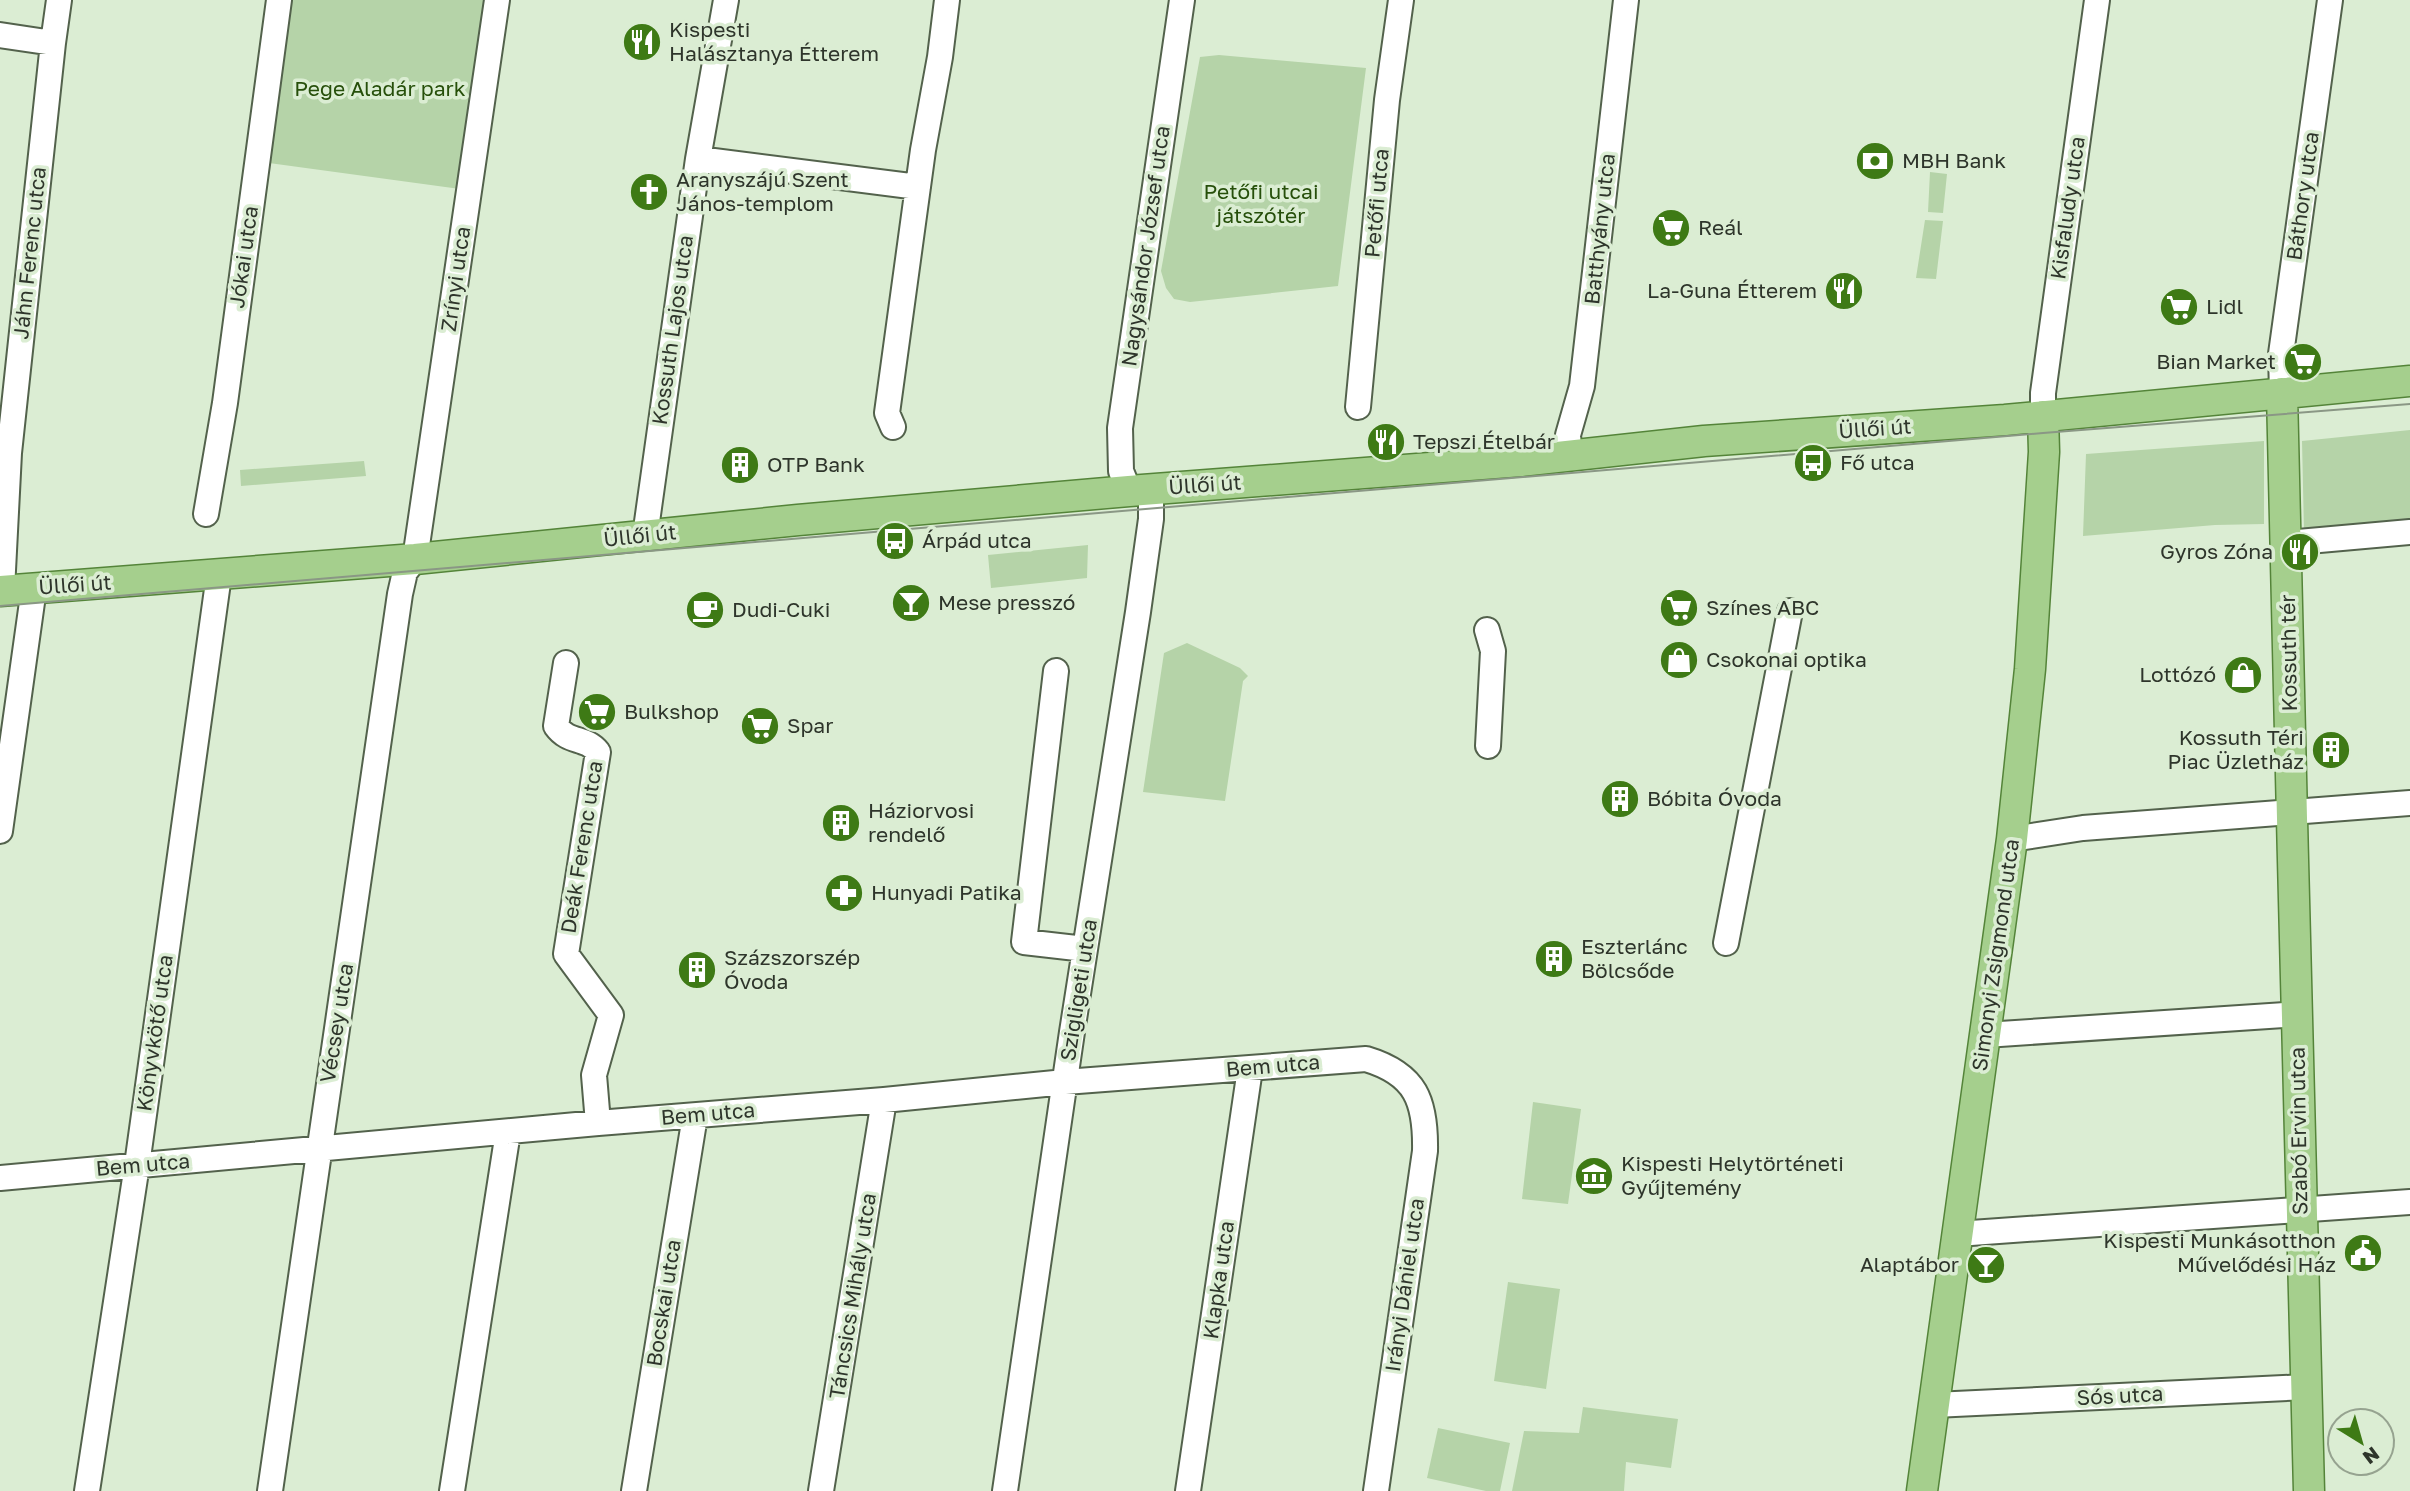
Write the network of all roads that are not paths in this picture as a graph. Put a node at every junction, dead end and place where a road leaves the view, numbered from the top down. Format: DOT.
graph roads {
  1 [pos="59,0"];
  2 [pos="279,0"];
  3 [pos="497,0"];
  4 [pos="726,0"];
  5 [pos="947,0"];
  6 [pos="1182,0"];
  7 [pos="1401,0"];
  8 [pos="1626,0"];
  9 [pos="2097,0"];
  10 [pos="2330,0"];
  11 [pos="0,35"];
  12 [pos="53,43"];
  13 [pos="698,159"];
  14 [pos="918,187"];
  15 [pos="2410,381"];
  16 [pos="2282,393"];
  17 [pos="1358,407"];
  18 [pos="2043,416"];
  19 [pos="893,427"];
  20 [pos="1570,457"];
  21 [pos="1140,490"];
  22 [pos="206,513"];
  23 [pos="2410,532"];
  24 [pos="645,536"];
  25 [pos="2287,543"];
  26 [pos="415,559"];
  27 [pos="219,575"];
  28 [pos="34,588"];
  29 [pos="1,591"];
  30 [pos="1790,611"];
  31 [pos="1487,630"];
  32 [pos="566,663"];
  33 [pos="1056,671"];
  34 [pos="1488,746"];
  35 [pos="2410,803"];
  36 [pos="2292,812"];
  37 [pos="0,831"];
  38 [pos="2012,839"];
  39 [pos="1726,943"];
  40 [pos="1085,949"];
  41 [pos="2298,1014"];
  42 [pos="1985,1035"];
  43 [pos="1250,1069"];
  44 [pos="1065,1082"];
  45 [pos="1409,1082"];
  46 [pos="884,1100"];
  47 [pos="695,1116"];
  48 [pos="598,1123"];
  49 [pos="508,1132"];
  50 [pos="318,1148"];
  51 [pos="137,1165"];
  52 [pos="0,1178"];
  53 [pos="2410,1202"];
  54 [pos="2300,1209"];
  55 [pos="1957,1234"];
  56 [pos="2306,1387"];
  57 [pos="1934,1405"];
  58 [pos="88,1491"];
  59 [pos="270,1491"];
  60 [pos="452,1491"];
  61 [pos="634,1491"];
  62 [pos="821,1491"];
  63 [pos="1005,1491"];
  64 [pos="1188,1491"];
  65 [pos="1376,1491"];
  66 [pos="1922,1491"];
  67 [pos="2309,1491"];
  1 -- 12 [label="street, Jáhn Ferenc utca"];
  2 -- 22 [label="street, Jókai utca"];
  3 -- 26 [label="street, Zrínyi utca"];
  4 -- 13 [label="street, Kossuth Lajos utca"];
  5 -- 14 [label="street"];
  6 -- 21 [label="street, Nagysándor József utca"];
  7 -- 17 [label="street, Petőfi utca"];
  8 -- 20 [label="street, Batthyány utca"];
  9 -- 18 [label="street, Kisfaludy utca"];
  10 -- 16 [label="street, Báthory utca"];
  11 -- 12 [label="street"];
  12 -- 29 [label="street, Jáhn Ferenc utca"];
  13 -- 14 [label="street"];
  13 -- 24 [label="street, Kossuth Lajos utca"];
  14 -- 19 [label="street"];
  15 -- 16 [label="main road, Üllői út"];
  16 -- 18 [label="main road, Üllői út"];
  16 -- 25 [label="main road, Kossuth tér"];
  18 -- 20 [label="main road, Üllői út"];
  18 -- 38 [label="main road, Simonyi Zsigmond utca"];
  20 -- 21 [label="main road, Üllői út"];
  21 -- 24 [label="main road, Üllői út"];
  21 -- 40 [label="street, Szigligeti utca"];
  23 -- 25 [label="street"];
  24 -- 26 [label="main road, Üllői út"];
  25 -- 36 [label="main road, Kossuth tér"];
  26 -- 27 [label="main road, Üllői út"];
  26 -- 50 [label="street, Vécsey utca"];
  27 -- 28 [label="main road, Üllői út"];
  27 -- 51 [label="street, Könyvkötő utca"];
  28 -- 29 [label="main road, Üllői út"];
  28 -- 37 [label="street"];
  30 -- 39 [label="street"];
  31 -- 34 [label="street"];
  32 -- 48 [label="street, Deák Ferenc utca"];
  33 -- 40 [label="street"];
  35 -- 36 [label="street"];
  36 -- 38 [label="street"];
  36 -- 41 [label="main road, Szabó Ervin utca"];
  38 -- 42 [label="main road, Simonyi Zsigmond utca"];
  40 -- 44 [label="street, Szigligeti utca"];
  41 -- 42 [label="street"];
  41 -- 54 [label="main road, Szabó Ervin utca"];
  42 -- 55 [label="main road, Simonyi Zsigmond utca"];
  43 -- 44 [label="street, Bem utca"];
  43 -- 45 [label="street, Bem utca"];
  43 -- 64 [label="street, Klapka utca"];
  44 -- 46 [label="street, Bem utca"];
  44 -- 63 [label="street, Szigligeti utca"];
  45 -- 65 [label="street, Irányi Dániel utca"];
  46 -- 47 [label="street, Bem utca"];
  46 -- 62 [label="street, Táncsics Mihály utca"];
  47 -- 48 [label="street, Bem utca"];
  47 -- 61 [label="street, Bocskai utca"];
  48 -- 49 [label="street, Bem utca"];
  49 -- 50 [label="street, Bem utca"];
  49 -- 60 [label="street"];
  50 -- 51 [label="street, Bem utca"];
  50 -- 59 [label="street, Vécsey utca"];
  51 -- 52 [label="street, Bem utca"];
  51 -- 58 [label="street, Könyvkötő utca"];
  53 -- 54 [label="street"];
  54 -- 55 [label="street"];
  54 -- 56 [label="main road, Szabó Ervin utca"];
  55 -- 57 [label="main road, Simonyi Zsigmond utca"];
  56 -- 57 [label="street, Sós utca"];
  56 -- 67 [label="main road, Szabó Ervin utca"];
  57 -- 66 [label="main road, Simonyi Zsigmond utca"];
}
